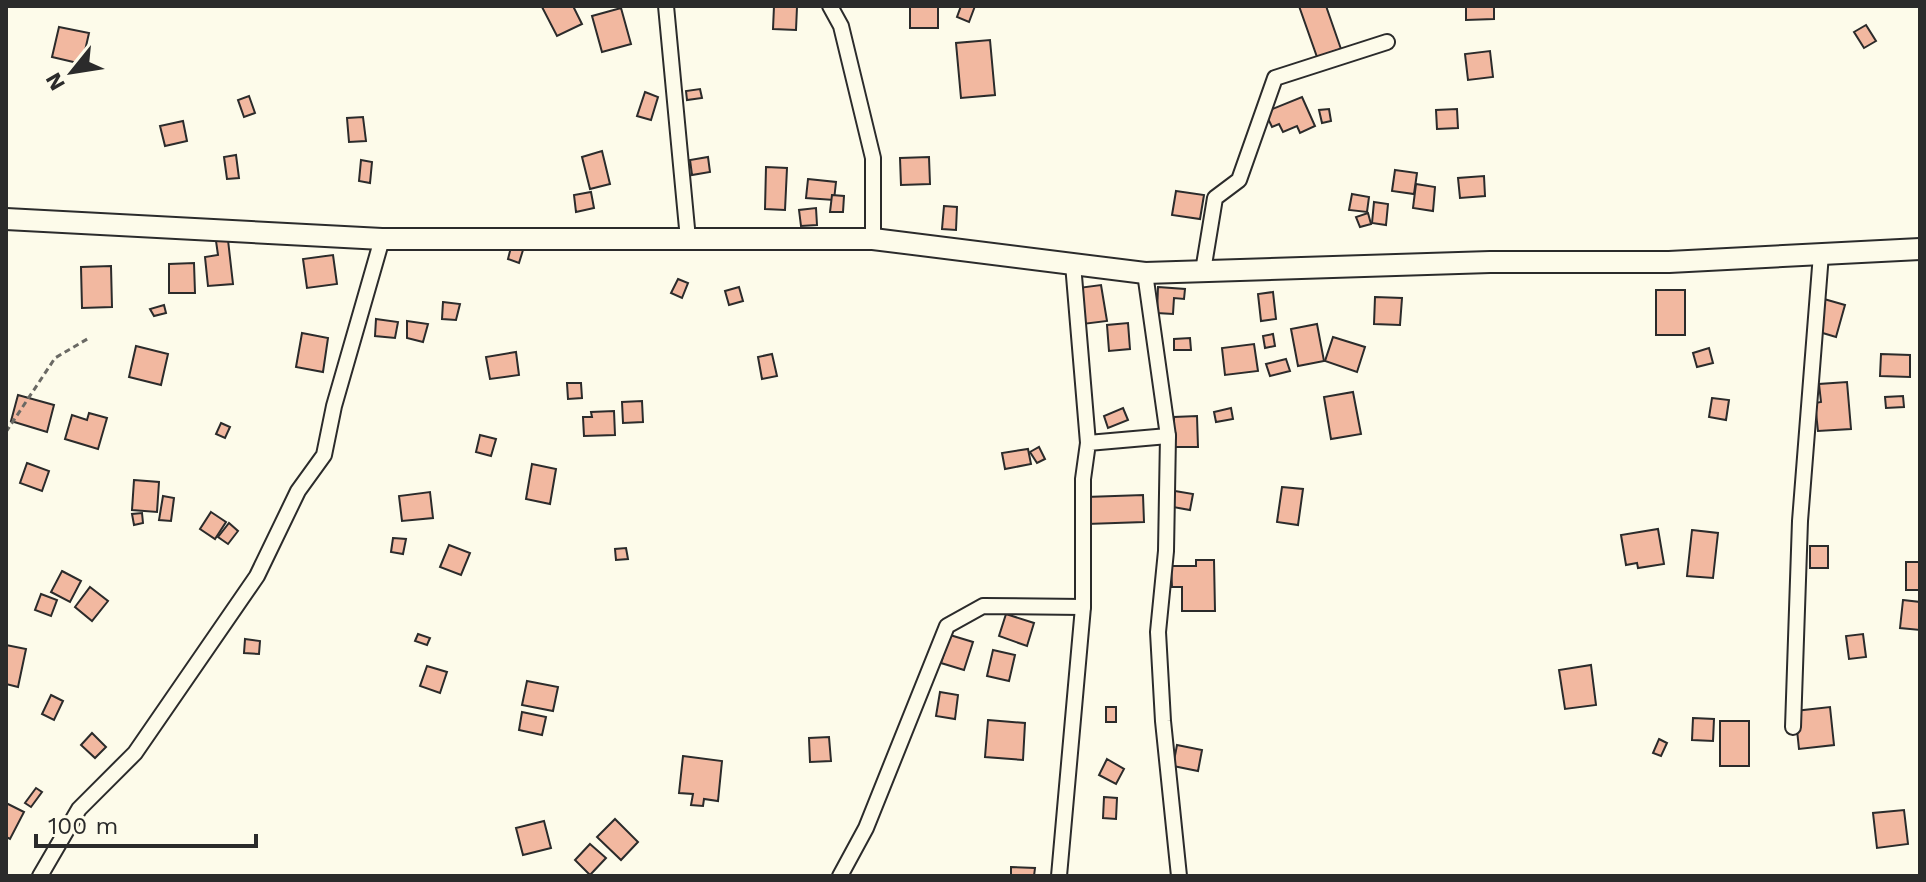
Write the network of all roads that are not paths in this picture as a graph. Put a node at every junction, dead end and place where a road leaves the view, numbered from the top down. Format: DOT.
graph roads {
  1 [pos="666,6"];
  2 [pos="830,6"];
  3 [pos="1387,42"];
  4 [pos="6,219"];
  5 [pos="382,239"];
  6 [pos="688,239"];
  7 [pos="873,239"];
  8 [pos="1920,249"];
  9 [pos="1821,254"];
  10 [pos="1073,264"];
  11 [pos="1203,271"];
  12 [pos="1145,273"];
  13 [pos="1168,436"];
  14 [pos="1088,443"];
  15 [pos="1083,607"];
  16 [pos="1793,727"];
  17 [pos="40,876"];
  18 [pos="840,876"];
  19 [pos="1059,876"];
  20 [pos="1179,876"];
  1 -- 6 [label="street"];
  2 -- 7 [label="street"];
  3 -- 11 [label="street"];
  4 -- 5 [label="main road"];
  5 -- 6 [label="main road"];
  5 -- 17 [label="street"];
  6 -- 7 [label="main road"];
  7 -- 10 [label="main road"];
  8 -- 9 [label="main road"];
  9 -- 11 [label="main road"];
  9 -- 16 [label="street"];
  10 -- 12 [label="main road"];
  10 -- 14 [label="street"];
  11 -- 12 [label="main road"];
  12 -- 13 [label="street"];
  13 -- 14 [label="street"];
  13 -- 20 [label="street"];
  14 -- 15 [label="street"];
  15 -- 18 [label="street"];
  15 -- 19 [label="street"];
}
